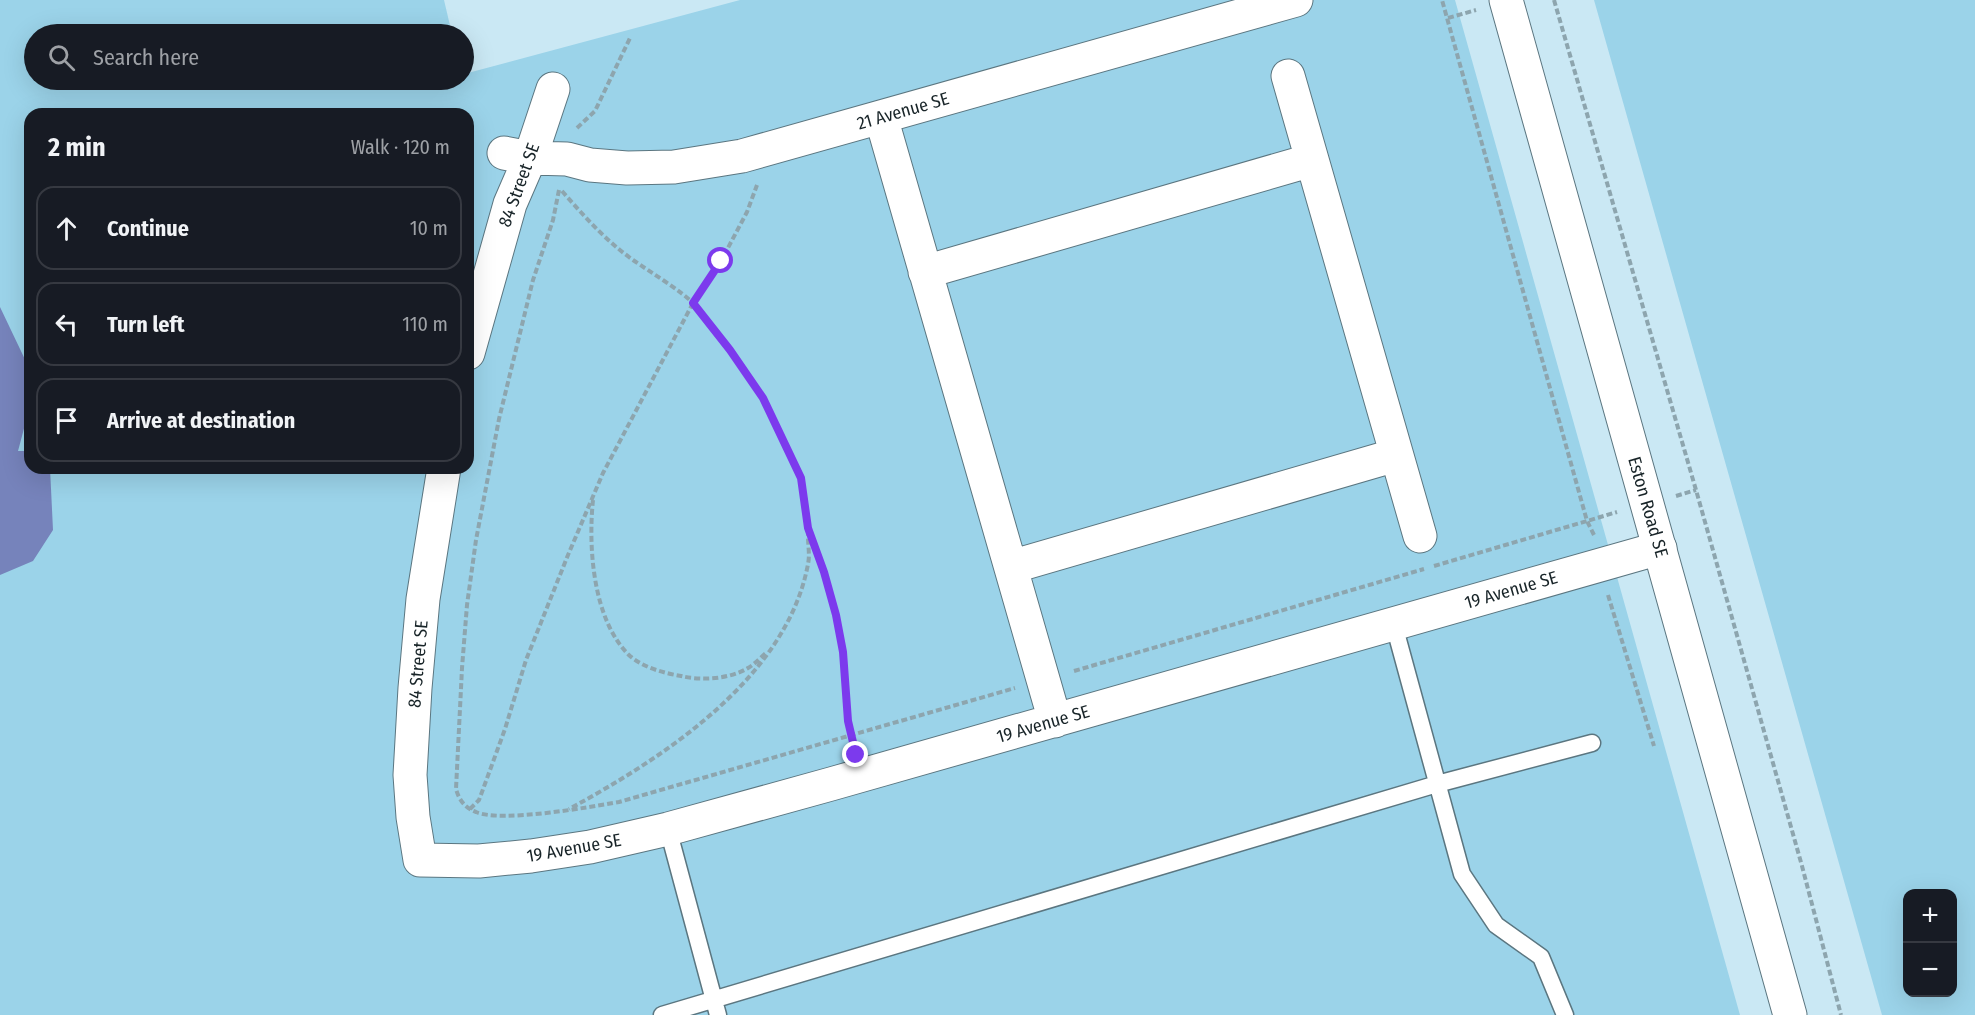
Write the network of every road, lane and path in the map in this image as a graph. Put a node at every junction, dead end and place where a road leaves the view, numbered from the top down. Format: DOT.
graph roads {
  1 [pos="1296,0"];
  2 [pos="1506,0"];
  3 [pos="1554,0"];
  4 [pos="1466,13"];
  5 [pos="1448,18"];
  6 [pos="630,38"];
  7 [pos="1288,76"];
  8 [pos="553,88"];
  9 [pos="881,117"];
  10 [pos="577,126"];
  11 [pos="517,155"];
  12 [pos="1312,160"];
  13 [pos="759,179"];
  14 [pos="559,188"];
  15 [pos="925,272"];
  16 [pos="693,303"];
  17 [pos="474,331"];
  18 [pos="1396,455"];
  19 [pos="443,474"];
  20 [pos="1696,490"];
  21 [pos="593,495"];
  22 [pos="1681,495"];
  23 [pos="1610,514"];
  24 [pos="1587,521"];
  25 [pos="808,528"];
  26 [pos="1420,536"];
  27 [pos="1660,548"];
  28 [pos="1011,567"];
  29 [pos="1607,593"];
  30 [pos="1394,625"];
  31 [pos="774,647"];
  32 [pos="1055,721"];
  33 [pos="1592,743"];
  34 [pos="1654,746"];
  35 [pos="856,755"];
  36 [pos="1437,784"];
  37 [pos="470,809"];
  38 [pos="567,810"];
  39 [pos="668,829"];
  40 [pos="420,860"];
  41 [pos="716,1007"];
  42 [pos="662,1015"];
  43 [pos="1565,1015"];
  44 [pos="1790,1015"];
  45 [pos="1841,1015"];
  1 -- 9 [label="street, 21 Avenue SE"];
  2 -- 27 [label="street, Eston Road SE"];
  3 -- 20 [label="path"];
  4 -- 5 [label="path"];
  6 -- 10 [label="path"];
  7 -- 12 [label="street"];
  8 -- 11 [label="street, 84 Street SE"];
  9 -- 11 [label="street, 21 Avenue SE"];
  9 -- 15 [label="street"];
  11 -- 17 [label="street, 84 Street SE"];
  12 -- 15 [label="street"];
  12 -- 18 [label="street"];
  13 -- 16 [label="path"];
  14 -- 16 [label="path"];
  15 -- 28 [label="street"];
  16 -- 21 [label="path"];
  16 -- 25 [label="path"];
  18 -- 26 [label="street"];
  18 -- 28 [label="street"];
  19 -- 40 [label="street, 84 Street SE"];
  20 -- 22 [label="path"];
  20 -- 45 [label="path"];
  21 -- 31 [label="path"];
  21 -- 37 [label="path"];
  23 -- 24 [label="path"];
  25 -- 31 [label="path"];
  25 -- 35 [label="path"];
  27 -- 30 [label="street, 19 Avenue SE"];
  27 -- 44 [label="street, Eston Road SE"];
  28 -- 32 [label="street"];
  29 -- 34 [label="path"];
  30 -- 32 [label="street, 19 Avenue SE"];
  30 -- 36 [label="lane"];
  31 -- 38 [label="path"];
  32 -- 39 [label="street, 19 Avenue SE"];
  33 -- 36 [label="lane"];
  36 -- 41 [label="lane"];
  36 -- 43 [label="lane"];
  39 -- 40 [label="street, 19 Avenue SE"];
  39 -- 41 [label="lane"];
  41 -- 42 [label="lane"];
}
